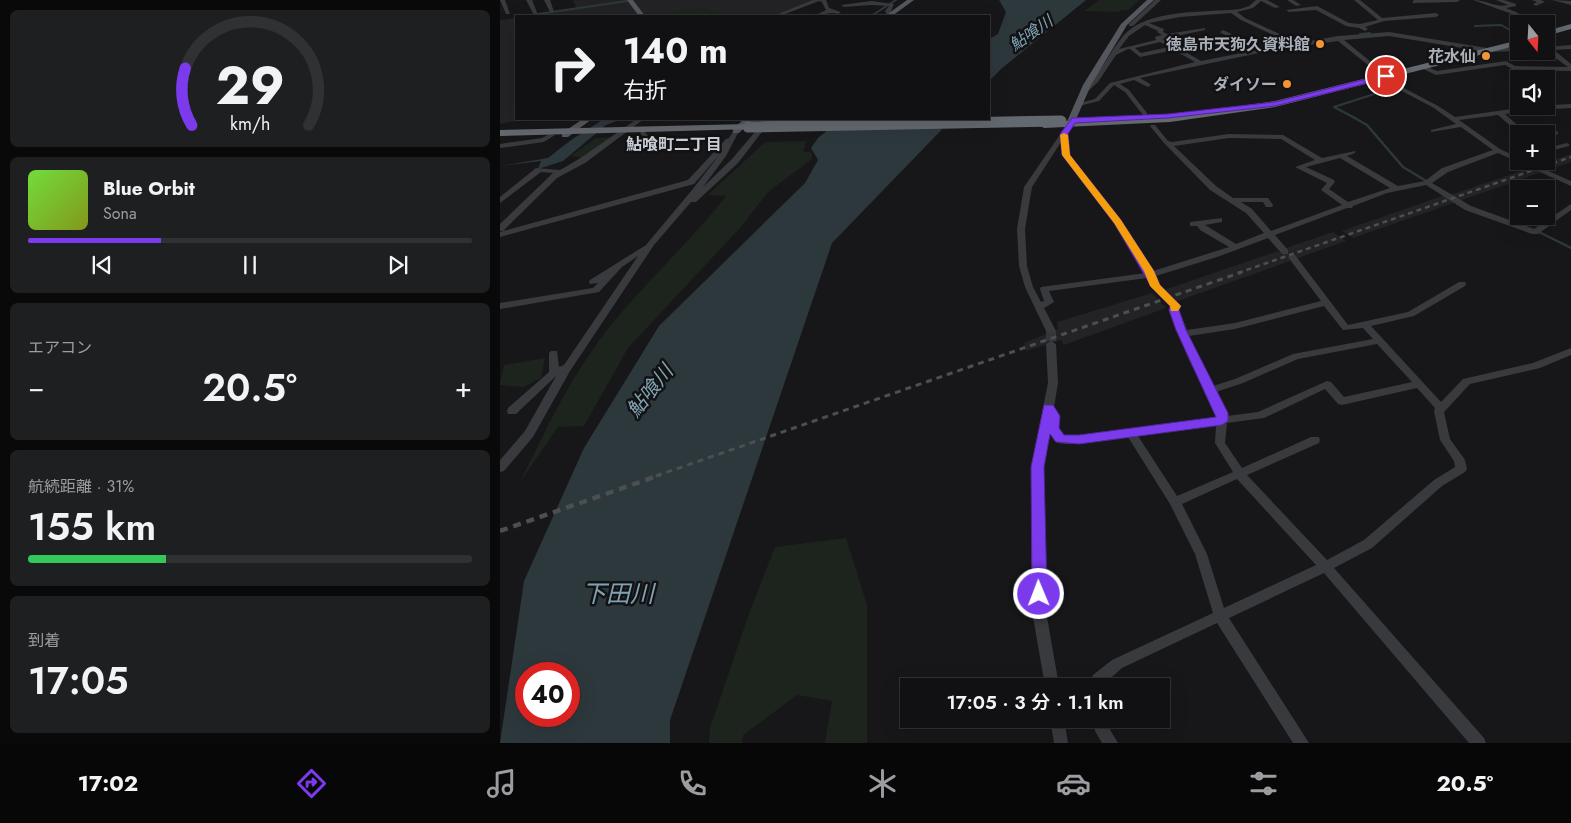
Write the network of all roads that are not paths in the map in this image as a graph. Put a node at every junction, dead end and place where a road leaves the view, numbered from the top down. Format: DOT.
graph roads {
  1 [pos="502,0"];
  2 [pos="529,0"];
  3 [pos="547,0"];
  4 [pos="630,0"];
  5 [pos="819,0"];
  6 [pos="911,0"];
  7 [pos="1151,0"];
  8 [pos="1158,0"];
  9 [pos="1260,0"];
  10 [pos="1290,0"];
  11 [pos="1357,0"];
  12 [pos="1456,0"];
  13 [pos="1476,0"];
  14 [pos="1499,0"];
  15 [pos="1555,0"];
  16 [pos="1418,1"];
  17 [pos="846,2"];
  18 [pos="1571,3"];
  19 [pos="1298,5"];
  20 [pos="1277,6"];
  21 [pos="1501,8"];
  22 [pos="831,10"];
  23 [pos="1289,10"];
  24 [pos="552,11"];
  25 [pos="1233,12"];
  26 [pos="508,13"];
  27 [pos="536,14"];
  28 [pos="641,15"];
  29 [pos="779,15"];
  30 [pos="818,15"];
  31 [pos="837,15"];
  32 [pos="889,15"];
  33 [pos="890,15"];
  34 [pos="1436,15"];
  35 [pos="1515,15"];
  36 [pos="1382,20"];
  37 [pos="1142,22"];
  38 [pos="1163,25"];
  39 [pos="1360,26"];
  40 [pos="1571,26"];
  41 [pos="1155,27"];
  42 [pos="1203,29"];
  43 [pos="1555,31"];
  44 [pos="1223,32"];
  45 [pos="1372,34"];
  46 [pos="1164,38"];
  47 [pos="1338,38"];
  48 [pos="1125,39"];
  49 [pos="1297,44"];
  50 [pos="1510,44"];
  51 [pos="1131,47"];
  52 [pos="1571,47"];
  53 [pos="1175,48"];
  54 [pos="1555,48"];
  55 [pos="1262,50"];
  56 [pos="1487,50"];
  57 [pos="1510,50"];
  58 [pos="1113,55"];
  59 [pos="1555,55"];
  60 [pos="1200,63"];
  61 [pos="1422,67"];
  62 [pos="1571,68"];
  63 [pos="1386,76"];
  64 [pos="1134,78"];
  65 [pos="1115,83"];
  66 [pos="1148,85"];
  67 [pos="1083,93"];
  68 [pos="1079,104"];
  69 [pos="1571,106"];
  70 [pos="1500,113"];
  71 [pos="1145,114"];
  72 [pos="1453,119"];
  73 [pos="587,120"];
  74 [pos="640,120"];
  75 [pos="768,120"];
  76 [pos="1065,125"];
  77 [pos="1462,125"];
  78 [pos="1514,125"];
  79 [pos="1153,126"];
  80 [pos="742,129"];
  81 [pos="1432,131"];
  82 [pos="622,132"];
  83 [pos="572,133"];
  84 [pos="643,133"];
  85 [pos="500,134"];
  86 [pos="552,135"];
  87 [pos="1166,142"];
  88 [pos="1566,145"];
  89 [pos="500,146"];
  90 [pos="654,147"];
  91 [pos="1555,147"];
  92 [pos="1498,150"];
  93 [pos="1353,152"];
  94 [pos="1340,155"];
  95 [pos="1510,156"];
  96 [pos="1320,160"];
  97 [pos="1539,170"];
  98 [pos="563,172"];
  99 [pos="1427,182"];
  100 [pos="1571,184"];
  101 [pos="1397,189"];
  102 [pos="500,200"];
  103 [pos="1231,200"];
  104 [pos="1269,205"];
  105 [pos="1349,206"];
  106 [pos="1571,206"];
  107 [pos="683,207"];
  108 [pos="1219,220"];
  109 [pos="500,229"];
  110 [pos="500,235"];
  111 [pos="1268,236"];
  112 [pos="654,241"];
  113 [pos="1236,248"];
  114 [pos="619,261"];
  115 [pos="1151,275"];
  116 [pos="593,282"];
  117 [pos="1462,284"];
  118 [pos="1327,302"];
  119 [pos="500,306"];
  120 [pos="1040,306"];
  121 [pos="1365,325"];
  122 [pos="1051,331"];
  123 [pos="1183,334"];
  124 [pos="1380,341"];
  125 [pos="1052,344"];
  126 [pos="1571,351"];
  127 [pos="554,353"];
  128 [pos="567,367"];
  129 [pos="554,373"];
  130 [pos="1419,384"];
  131 [pos="1210,390"];
  132 [pos="1049,408"];
  133 [pos="1442,409"];
  134 [pos="512,411"];
  135 [pos="1222,421"];
  136 [pos="1131,433"];
  137 [pos="1315,440"];
  138 [pos="500,468"];
  139 [pos="1239,472"];
  140 [pos="1175,502"];
  141 [pos="1325,567"];
  142 [pos="1220,616"];
  143 [pos="1051,678"];
  144 [pos="1100,678"];
  145 [pos="1058,728"];
  146 [pos="1101,728"];
  147 [pos="1061,743"];
  148 [pos="1111,743"];
  149 [pos="1302,743"];
  150 [pos="1478,743"];
  1 -- 26 [label="street"];
  2 -- 27 [label="street"];
  3 -- 24 [label="street"];
  4 -- 28 [label="main road"];
  5 -- 22 [label="street"];
  5 -- 29 [label="street"];
  6 -- 33 [label="main road"];
  7 -- 67 [label="main road"];
  8 -- 48 [label="street"];
  9 -- 20 [label="street"];
  9 -- 25 [label="street"];
  10 -- 19 [label="street"];
  11 -- 36 [label="street"];
  12 -- 16 [label="street"];
  13 -- 21 [label="street"];
  14 -- 21 [label="street"];
  15 -- 18 [label="street"];
  17 -- 31 [label="street"];
  17 -- 32 [label="street"];
  21 -- 35 [label="street"];
  22 -- 30 [label="street"];
  22 -- 31 [label="street"];
  23 -- 39 [label="street"];
  25 -- 37 [label="street"];
  25 -- 49 [label="street"];
  34 -- 36 [label="street"];
  36 -- 39 [label="street"];
  37 -- 41 [label="street"];
  37 -- 48 [label="street"];
  38 -- 41 [label="street"];
  39 -- 45 [label="street"];
  40 -- 43 [label="highway"];
  41 -- 46 [label="street"];
  42 -- 46 [label="street"];
  44 -- 55 [label="street"];
  45 -- 47 [label="street"];
  45 -- 56 [label="street"];
  46 -- 51 [label="street"];
  46 -- 53 [label="street"];
  47 -- 49 [label="street"];
  47 -- 63 [label="street"];
  48 -- 58 [label="street"];
  49 -- 55 [label="street"];
  50 -- 56 [label="highway"];
  51 -- 53 [label="street"];
  51 -- 58 [label="street"];
  52 -- 54 [label="street"];
  53 -- 60 [label="street"];
  55 -- 60 [label="street"];
  56 -- 57 [label="street"];
  56 -- 61 [label="highway"];
  58 -- 67 [label="street"];
  59 -- 62 [label="street"];
  60 -- 64 [label="street"];
  61 -- 62 [label="street"];
  61 -- 63 [label="highway"];
  63 -- 72 [label="street"];
  63 -- 76 [label="highway"];
  64 -- 65 [label="street"];
  64 -- 66 [label="street"];
  65 -- 68 [label="street"];
  65 -- 71 [label="street"];
  67 -- 68 [label="main road"];
  68 -- 76 [label="main road"];
  69 -- 70 [label="street"];
  70 -- 72 [label="street"];
  70 -- 78 [label="street"];
  72 -- 77 [label="street"];
  73 -- 83 [label="main road"];
  74 -- 82 [label="street"];
  75 -- 107 [label="street"];
  76 -- 80 [label="highway, bridge"];
  76 -- 115 [label="street"];
  76 -- 120 [label="street"];
  77 -- 81 [label="street"];
  77 -- 92 [label="street"];
  79 -- 87 [label="street"];
  80 -- 82 [label="highway"];
  80 -- 84 [label="highway"];
  80 -- 107 [label="street"];
  80 -- 110 [label="street"];
  82 -- 83 [label="highway"];
  82 -- 84 [label="highway"];
  82 -- 98 [label="street"];
  83 -- 85 [label="highway"];
  83 -- 86 [label="highway"];
  84 -- 90 [label="street"];
  85 -- 86 [label="highway"];
  86 -- 89 [label="street"];
  87 -- 96 [label="street"];
  87 -- 103 [label="street"];
  88 -- 91 [label="street"];
  92 -- 95 [label="street"];
  92 -- 99 [label="street"];
  93 -- 94 [label="street"];
  94 -- 96 [label="street"];
  94 -- 101 [label="street"];
  96 -- 105 [label="street"];
  97 -- 100 [label="street"];
  98 -- 102 [label="street"];
  98 -- 109 [label="street"];
  99 -- 101 [label="street"];
  99 -- 106 [label="street"];
  101 -- 105 [label="street"];
  103 -- 104 [label="street"];
  103 -- 111 [label="street"];
  105 -- 111 [label="street"];
  107 -- 112 [label="street"];
  108 -- 113 [label="street"];
  111 -- 113 [label="street"];
  111 -- 118 [label="street"];
  112 -- 114 [label="street"];
  112 -- 128 [label="street"];
  113 -- 115 [label="street"];
  114 -- 116 [label="street"];
  114 -- 119 [label="street"];
  115 -- 120 [label="street"];
  115 -- 123 [label="street"];
  117 -- 121 [label="street"];
  118 -- 121 [label="street"];
  118 -- 123 [label="street"];
  120 -- 122 [label="street"];
  121 -- 124 [label="street"];
  123 -- 131 [label="street"];
  124 -- 130 [label="street"];
  124 -- 131 [label="street"];
  125 -- 132 [label="street"];
  126 -- 133 [label="street"];
  127 -- 129 [label="street"];
  128 -- 129 [label="street"];
  128 -- 138 [label="street"];
  129 -- 134 [label="street"];
  130 -- 133 [label="street"];
  130 -- 135 [label="street"];
  131 -- 135 [label="street"];
  132 -- 136 [label="street"];
  132 -- 143 [label="street"];
  133 -- 141 [label="street"];
  135 -- 136 [label="street"];
  135 -- 139 [label="street"];
  136 -- 140 [label="street"];
  137 -- 139 [label="street"];
  139 -- 140 [label="street"];
  139 -- 141 [label="street"];
  140 -- 142 [label="street"];
  141 -- 142 [label="street"];
  141 -- 150 [label="street"];
  142 -- 144 [label="street"];
  142 -- 149 [label="street"];
  145 -- 147 [label="street"];
  146 -- 148 [label="street"];
}
